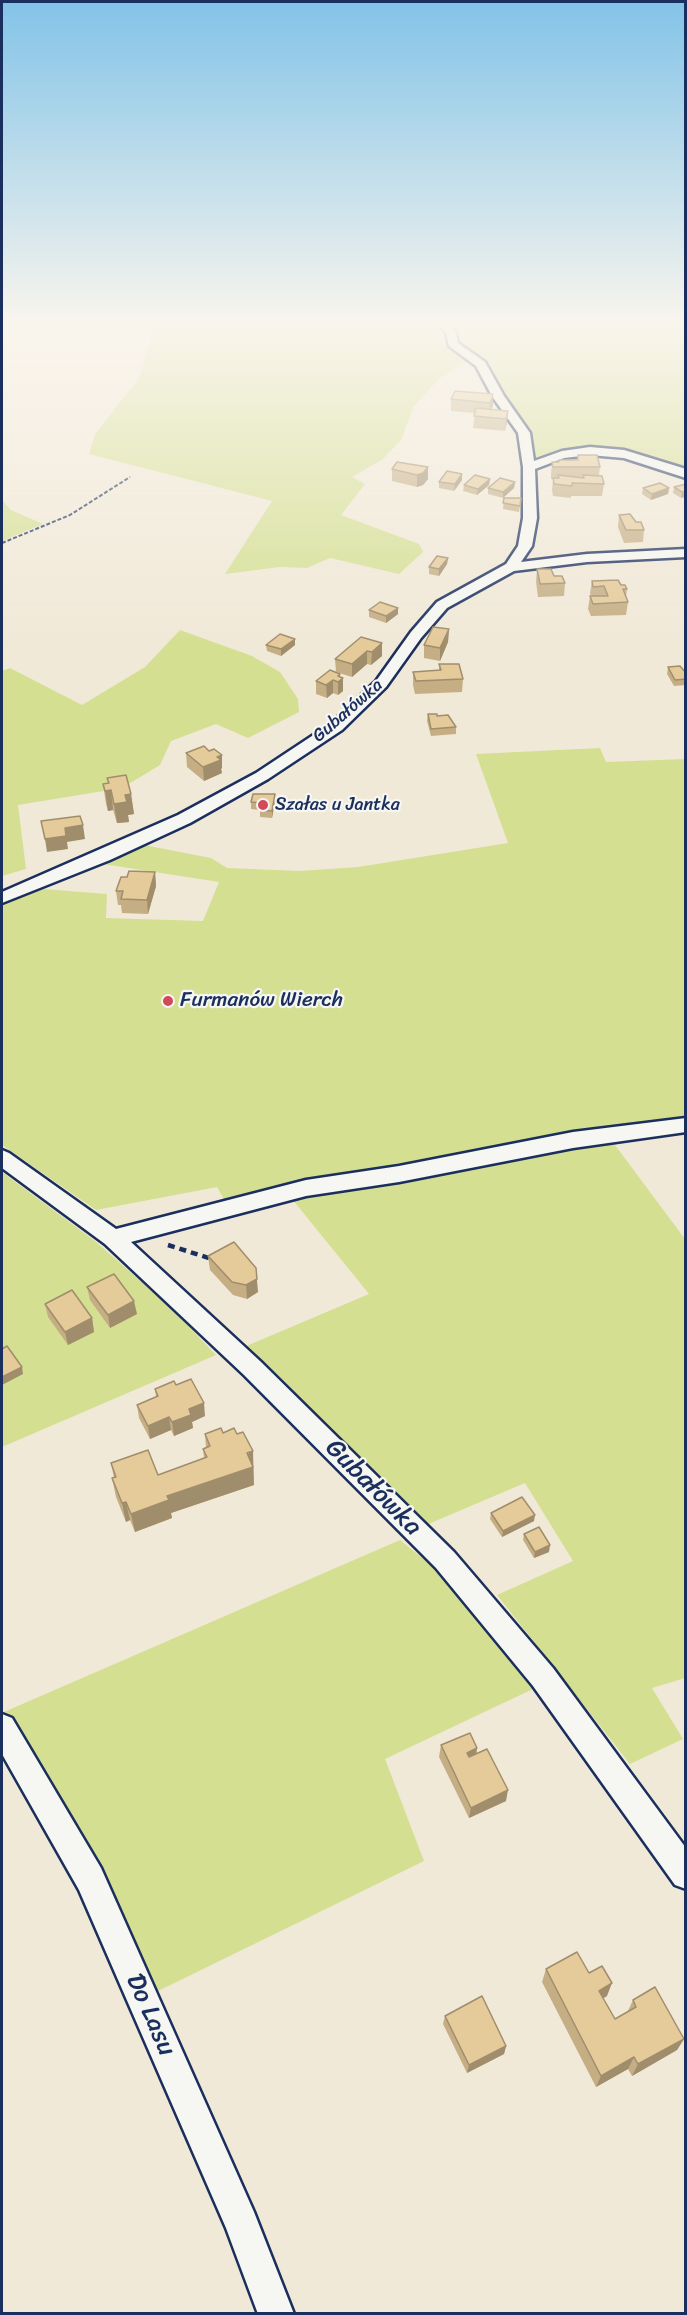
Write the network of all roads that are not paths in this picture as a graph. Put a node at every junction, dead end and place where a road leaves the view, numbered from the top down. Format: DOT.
graph roads {
  1 [pos="522,430"];
  2 [pos="529,467"];
  3 [pos="686,474"];
  4 [pos="686,554"];
  5 [pos="511,567"];
  6 [pos="2,898"];
  7 [pos="686,1125"];
  8 [pos="2,1158"];
  9 [pos="113,1238"];
  10 [pos="2,1728"];
  11 [pos="686,1874"];
  12 [pos="276,2313"];
  1 -- 2 [label="street"];
  2 -- 3 [label="street"];
  2 -- 5 [label="street"];
  4 -- 5 [label="street, Gubałówka"];
  5 -- 6 [label="street, Gubałówka"];
  7 -- 9 [label="street"];
  8 -- 9 [label="street, Gubałówka"];
  9 -- 11 [label="street, Gubałówka"];
  10 -- 12 [label="street, Do Lasu"];
}
